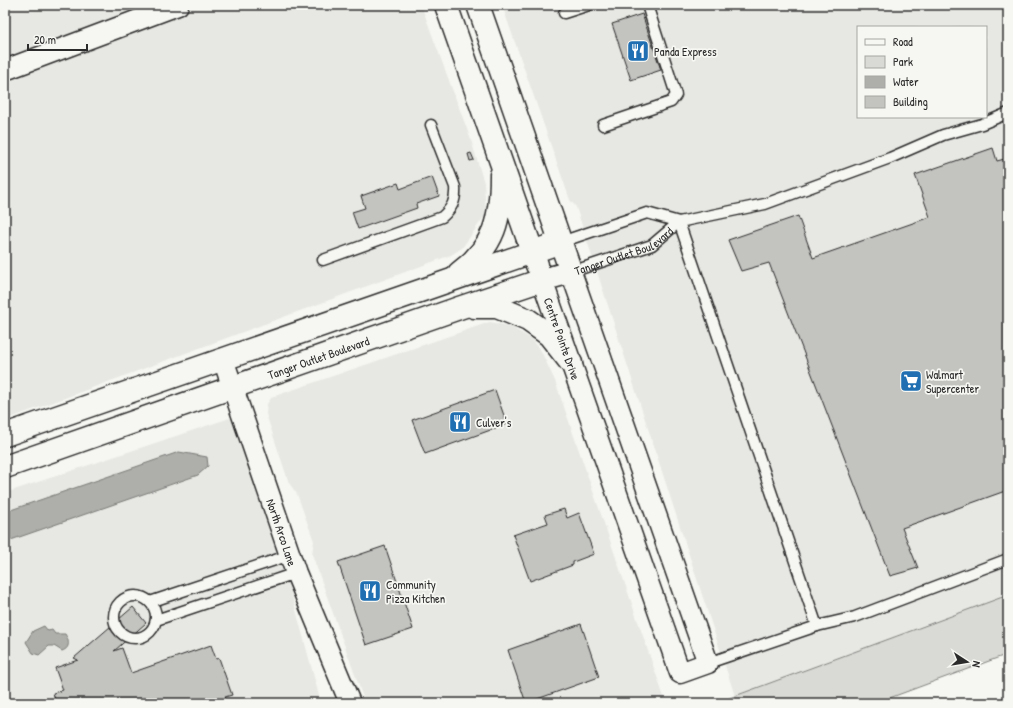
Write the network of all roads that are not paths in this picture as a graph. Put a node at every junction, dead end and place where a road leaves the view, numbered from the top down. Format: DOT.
graph roads {
  1 [pos="178,5"];
  2 [pos="446,5"];
  3 [pos="478,5"];
  4 [pos="589,5"];
  5 [pos="647,5"];
  6 [pos="564,13"];
  7 [pos="5,70"];
  8 [pos="1008,113"];
  9 [pos="431,125"];
  10 [pos="603,125"];
  11 [pos="501,161"];
  12 [pos="679,222"];
  13 [pos="561,242"];
  14 [pos="533,252"];
  15 [pos="323,260"];
  16 [pos="571,272"];
  17 [pos="450,280"];
  18 [pos="542,280"];
  19 [pos="459,308"];
  20 [pos="223,359"];
  21 [pos="571,363"];
  22 [pos="233,387"];
  23 [pos="5,435"];
  24 [pos="5,467"];
  25 [pos="1008,559"];
  26 [pos="293,564"];
  27 [pos="150,602"];
  28 [pos="156,620"];
  29 [pos="817,626"];
  30 [pos="708,663"];
  31 [pos="350,703"];
  1 -- 7 [label="street"];
  2 -- 11 [label="street, Centre Pointe Drive"];
  3 -- 13 [label="street"];
  4 -- 6 [label="lane"];
  5 -- 10 [label="lane"];
  8 -- 12 [label="lane"];
  9 -- 15 [label="lane"];
  11 -- 14 [label="street, Centre Pointe Drive"];
  11 -- 17 [label="street"];
  12 -- 13 [label="lane, Tanger Outlet Boulevard"];
  12 -- 16 [label="lane, Tanger Outlet Boulevard"];
  12 -- 29 [label="lane"];
  13 -- 14 [label="street, Tanger Outlet Boulevard"];
  13 -- 16 [label="street"];
  14 -- 17 [label="street, Tanger Outlet Boulevard"];
  14 -- 18 [label="street, Centre Pointe Drive"];
  16 -- 18 [label="street, Tanger Outlet Boulevard"];
  16 -- 30 [label="street"];
  17 -- 20 [label="street, Tanger Outlet Boulevard"];
  18 -- 19 [label="street, Tanger Outlet Boulevard"];
  18 -- 21 [label="street, Centre Pointe Drive"];
  19 -- 21 [label="street"];
  19 -- 22 [label="street, Tanger Outlet Boulevard"];
  20 -- 22 [label="street, North Arco Lane"];
  20 -- 23 [label="street, Tanger Outlet Boulevard"];
  21 -- 30 [label="street, Centre Pointe Drive"];
  22 -- 24 [label="street, Tanger Outlet Boulevard"];
  22 -- 26 [label="street, North Arco Lane"];
  25 -- 29 [label="lane"];
  26 -- 27 [label="lane"];
  26 -- 28 [label="lane"];
  26 -- 31 [label="street, North Arco Lane"];
  27 -- 28 [label="lane"];
  27 -- 28 [label="lane"];
  29 -- 30 [label="lane"];
}
